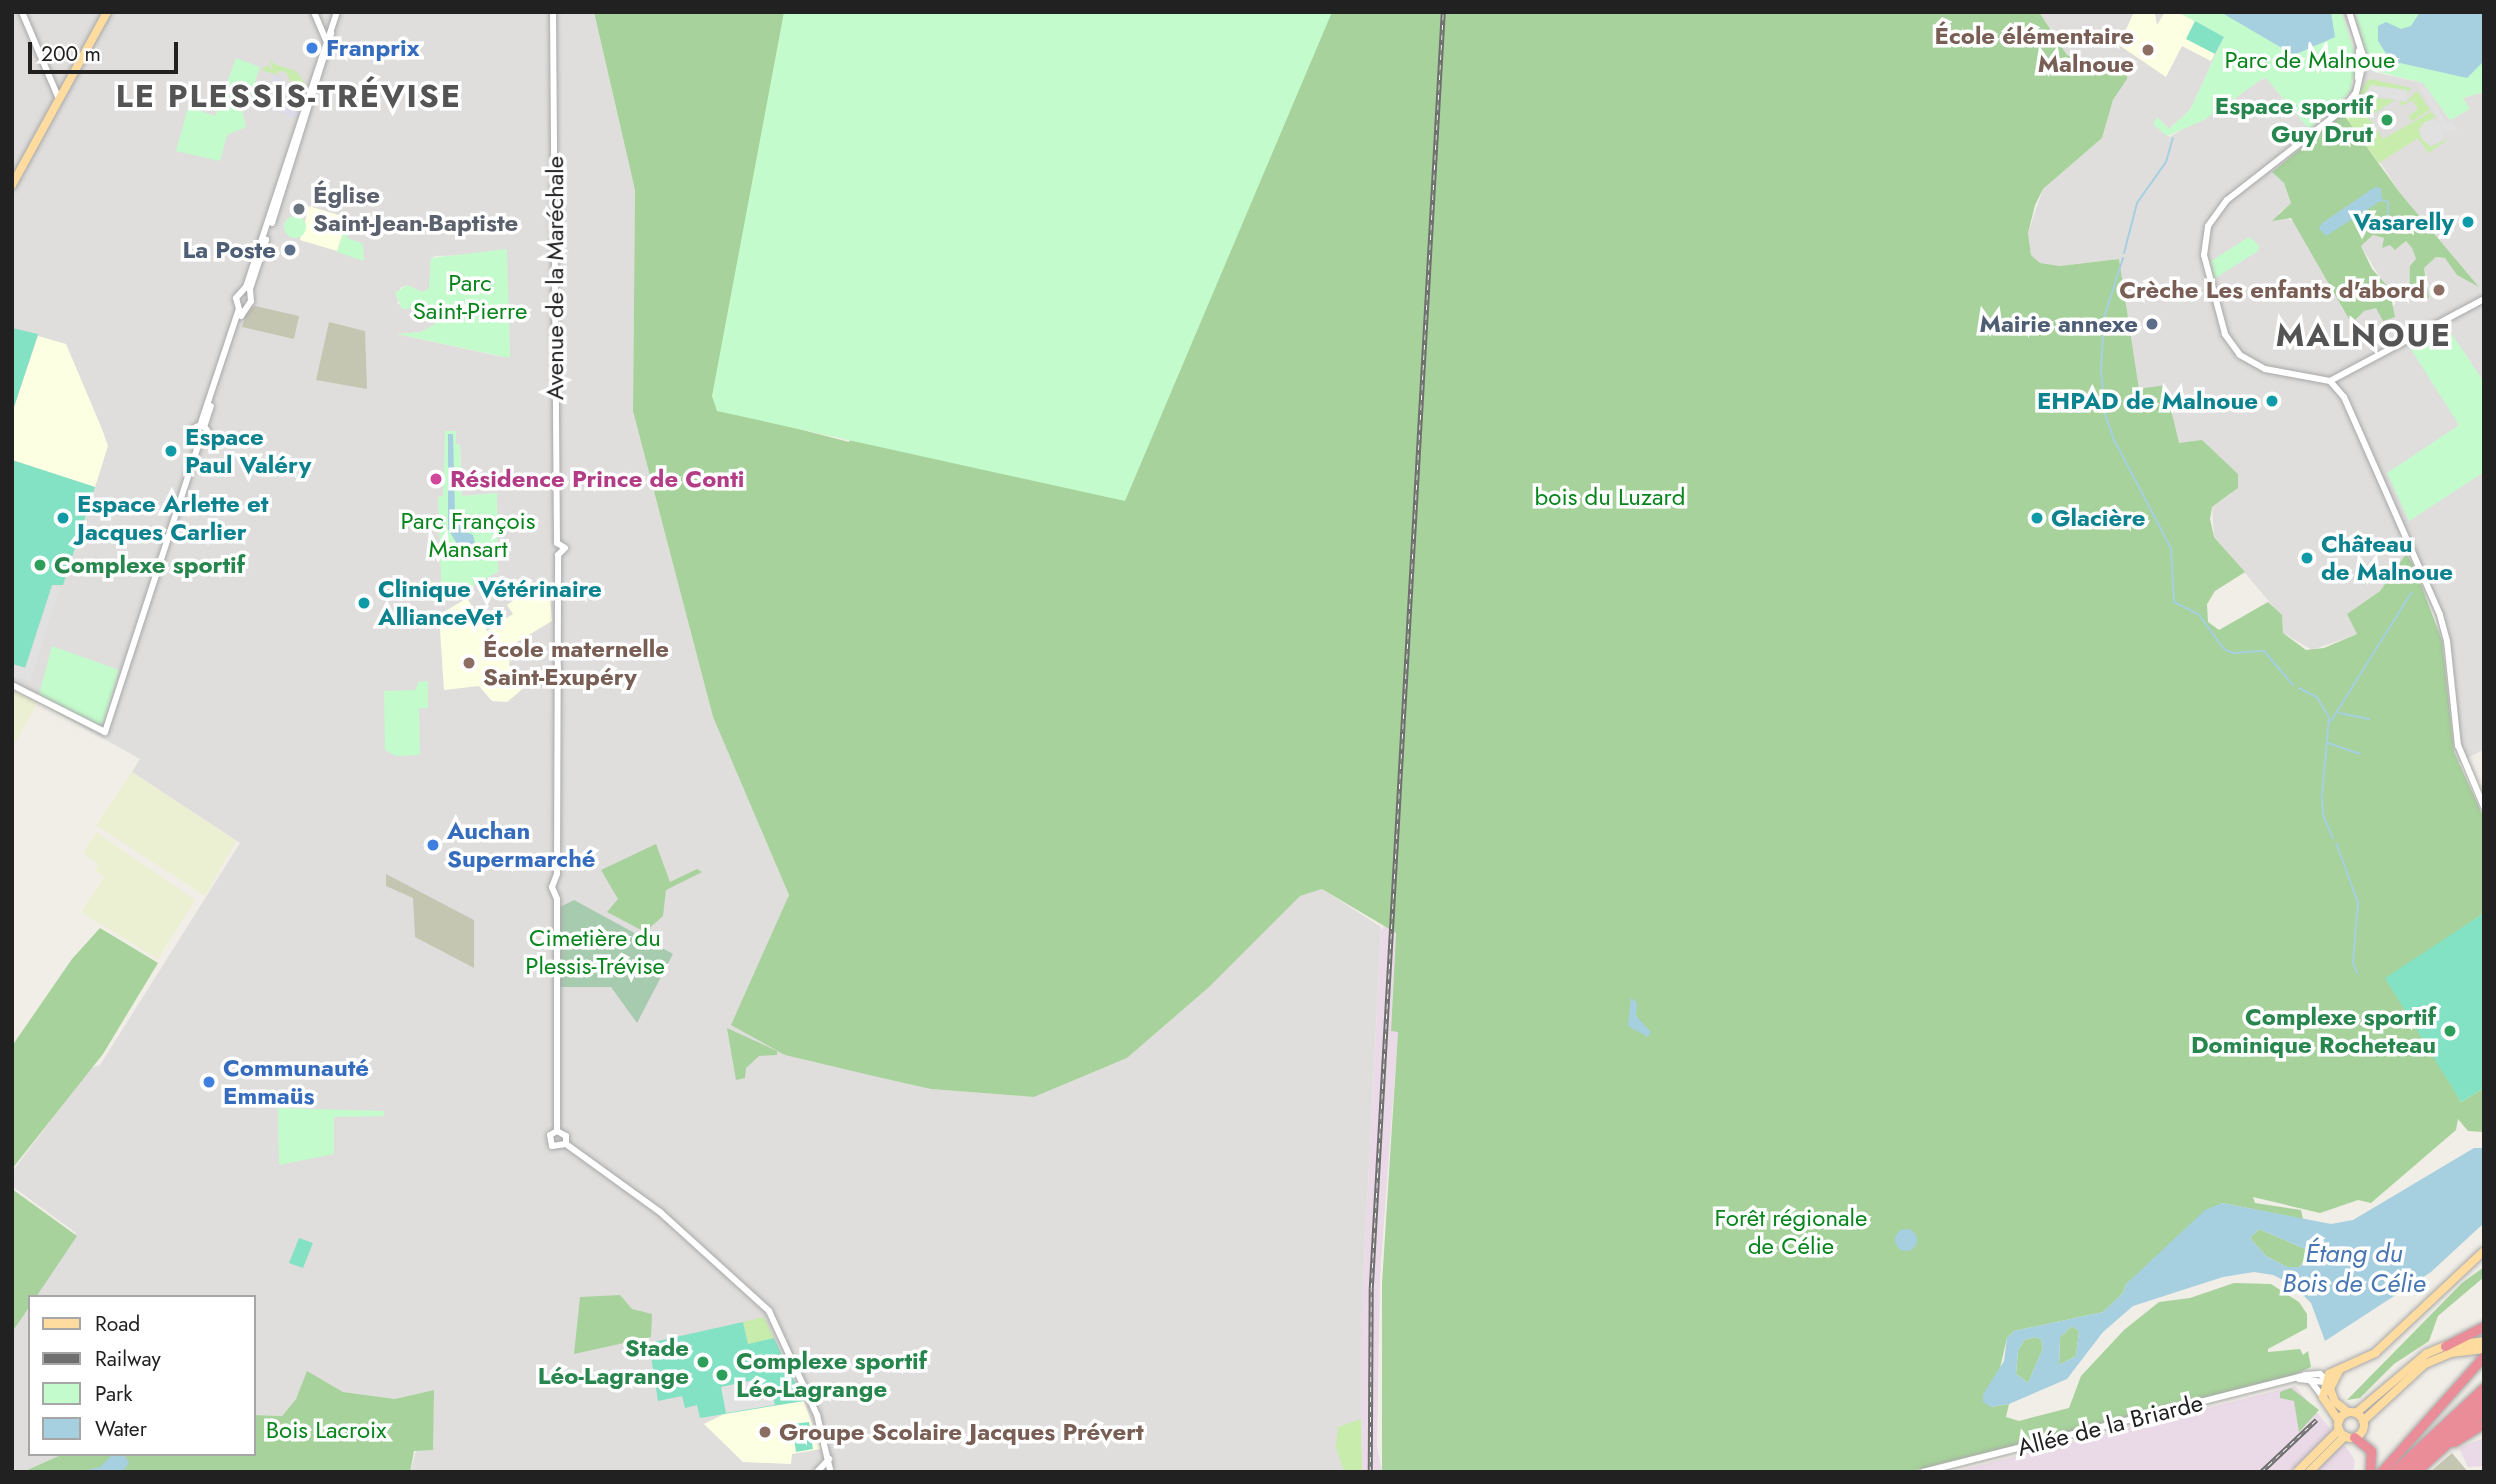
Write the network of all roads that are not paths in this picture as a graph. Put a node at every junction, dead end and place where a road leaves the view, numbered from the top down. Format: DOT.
graph roads {
  1 [pos="22,12"];
  2 [pos="107,12"];
  3 [pos="337,12"];
  4 [pos="553,12"];
  5 [pos="2349,12"];
  6 [pos="316,15"];
  7 [pos="331,31"];
  8 [pos="326,40"];
  9 [pos="58,97"];
  10 [pos="12,185"];
  11 [pos="246,293"];
  12 [pos="2484,299"];
  13 [pos="242,305"];
  14 [pos="2330,381"];
  15 [pos="202,426"];
  16 [pos="199,442"];
  17 [pos="12,685"];
  18 [pos="2484,807"];
  19 [pos="557,1130"];
  20 [pos="566,1144"];
  21 [pos="2484,1251"];
  22 [pos="2484,1326"];
  23 [pos="2484,1341"];
  24 [pos="2445,1346"];
  25 [pos="2484,1349"];
  26 [pos="2482,1357"];
  27 [pos="2297,1379"];
  28 [pos="2310,1380"];
  29 [pos="2327,1381"];
  30 [pos="2484,1387"];
  31 [pos="2323,1396"];
  32 [pos="2484,1398"];
  33 [pos="2484,1410"];
  34 [pos="2352,1413"];
  35 [pos="2363,1421"];
  36 [pos="2484,1423"];
  37 [pos="2345,1431"];
  38 [pos="2440,1448"];
  39 [pos="825,1470"];
  40 [pos="1923,1472"];
  41 [pos="2297,1472"];
  42 [pos="2309,1472"];
  43 [pos="2370,1472"];
  44 [pos="2381,1472"];
  45 [pos="2393,1472"];
  46 [pos="2404,1472"];
  47 [pos="2416,1472"];
  1 -- 9 [label="street"];
  2 -- 9 [label="main road"];
  3 -- 7 [label="street"];
  4 -- 19 [label="street, Avenue de la Maréchale"];
  5 -- 14 [label="street"];
  6 -- 7 [label="street"];
  6 -- 8 [label="street"];
  7 -- 8 [label="street"];
  7 -- 11 [label="street"];
  8 -- 11 [label="street"];
  9 -- 10 [label="main road"];
  11 -- 13 [label="street"];
  11 -- 13 [label="street"];
  12 -- 14 [label="street"];
  13 -- 15 [label="street"];
  14 -- 18 [label="street"];
  15 -- 16 [label="street"];
  15 -- 16 [label="street"];
  16 -- 17 [label="street"];
  19 -- 20 [label="street"];
  19 -- 20 [label="street"];
  20 -- 39 [label="street"];
  21 -- 29 [label="main road"];
  22 -- 24 [label="highway"];
  23 -- 24 [label="main road"];
  24 -- 34 [label="main road"];
  25 -- 35 [label="main road"];
  26 -- 44 [label="highway"];
  27 -- 28 [label="street, Allée de la Briarde"];
  27 -- 29 [label="street, Allée de la Briarde"];
  27 -- 40 [label="street, Allée de la Briarde"];
  28 -- 29 [label="street, Allée de la Briarde"];
  28 -- 31 [label="street"];
  29 -- 31 [label="main road"];
  29 -- 34 [label="main road"];
  30 -- 45 [label="highway"];
  31 -- 37 [label="main road"];
  32 -- 46 [label="highway"];
  33 -- 38 [label="highway"];
  34 -- 35 [label="main road"];
  34 -- 37 [label="main road"];
  35 -- 37 [label="main road"];
  36 -- 38 [label="highway"];
  37 -- 41 [label="main road"];
  37 -- 42 [label="main road"];
  37 -- 43 [label="highway"];
  38 -- 47 [label="highway"];
}
